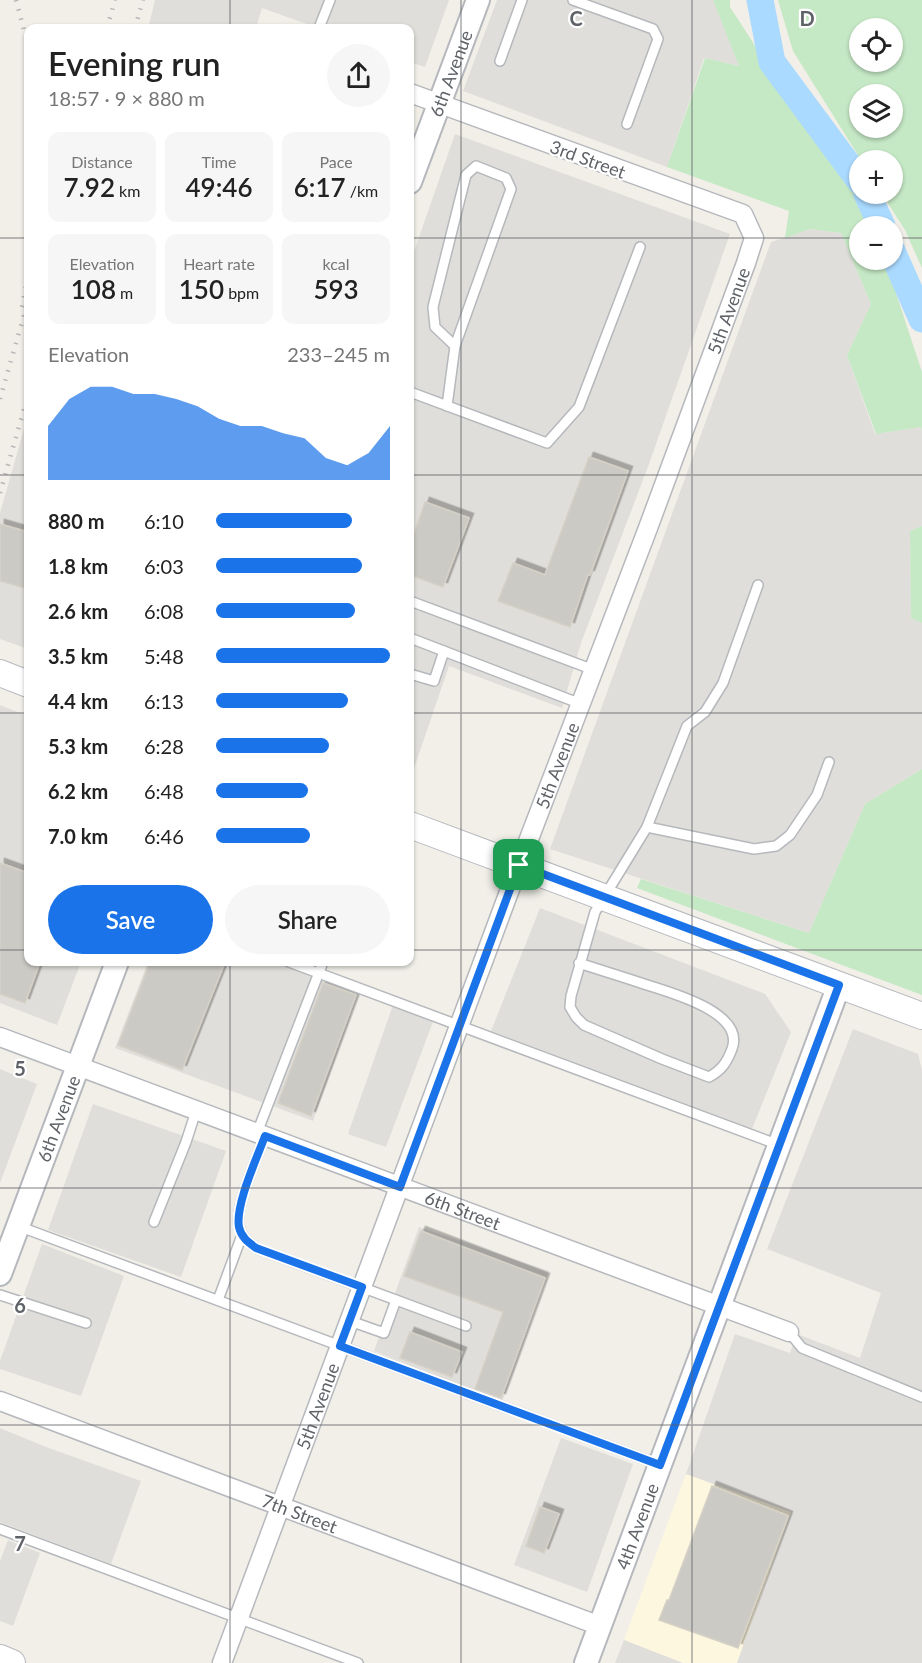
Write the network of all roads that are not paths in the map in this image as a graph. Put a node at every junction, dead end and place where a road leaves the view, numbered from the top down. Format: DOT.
graph roads {
  1 [pos="330,0"];
  2 [pos="478,0"];
  3 [pos="522,0"];
  4 [pos="573,0"];
  5 [pos="321,24"];
  6 [pos="500,61"];
  7 [pos="414,95"];
  8 [pos="438,104"];
  9 [pos="627,124"];
  10 [pos="414,171"];
  11 [pos="754,238"];
  12 [pos="640,247"];
  13 [pos="455,345"];
  14 [pos="414,394"];
  15 [pos="447,406"];
  16 [pos="758,585"];
  17 [pos="414,602"];
  18 [pos="414,640"];
  19 [pos="444,651"];
  20 [pos="594,670"];
  21 [pos="0,673"];
  22 [pos="414,675"];
  23 [pos="24,682"];
  24 [pos="580,704"];
  25 [pos="829,762"];
  26 [pos="414,826"];
  27 [pos="647,827"];
  28 [pos="519,865"];
  29 [pos="605,897"];
  30 [pos="579,963"];
  31 [pos="116,966"];
  32 [pos="301,966"];
  33 [pos="321,966"];
  34 [pos="319,972"];
  35 [pos="839,985"];
  36 [pos="922,1017"];
  37 [pos="461,1025"];
  38 [pos="0,1037"];
  39 [pos="78,1066"];
  40 [pos="196,1111"];
  41 [pos="261,1135"];
  42 [pos="779,1145"];
  43 [pos="400,1187"];
  44 [pos="154,1222"];
  45 [pos="18,1226"];
  46 [pos="242,1235"];
  47 [pos="0,1274"];
  48 [pos="362,1287"];
  49 [pos="0,1295"];
  50 [pos="218,1300"];
  51 [pos="396,1300"];
  52 [pos="720,1306"];
  53 [pos="350,1321"];
  54 [pos="87,1323"];
  55 [pos="466,1326"];
  56 [pos="789,1332"];
  57 [pos="340,1346"];
  58 [pos="922,1397"];
  59 [pos="0,1401"];
  60 [pos="660,1465"];
  61 [pos="280,1505"];
  62 [pos="0,1529"];
  63 [pos="239,1618"];
  64 [pos="600,1626"];
  65 [pos="0,1658"];
  66 [pos="12,1663"];
  67 [pos="222,1663"];
  68 [pos="358,1663"];
  69 [pos="586,1663"];
  1 -- 5 [label="lane"];
  2 -- 8 [label="street, 6th Avenue"];
  3 -- 6 [label="lane"];
  4 -- 9 [label="lane"];
  7 -- 8 [label="street, 3rd Street"];
  8 -- 10 [label="street, 6th Avenue"];
  8 -- 11 [label="street, 3rd Street"];
  11 -- 20 [label="street, 5th Avenue"];
  12 -- 15 [label="lane"];
  13 -- 13 [label="lane"];
  13 -- 15 [label="lane"];
  14 -- 15 [label="lane"];
  16 -- 27 [label="lane"];
  17 -- 20 [label="lane"];
  18 -- 19 [label="lane"];
  19 -- 22 [label="lane"];
  19 -- 24 [label="lane"];
  20 -- 24 [label="street, 5th Avenue"];
  21 -- 23 [label="main road"];
  24 -- 28 [label="street, 5th Avenue"];
  25 -- 27 [label="lane"];
  26 -- 28 [label="main road"];
  27 -- 29 [label="lane"];
  28 -- 29 [label="main road"];
  28 -- 37 [label="street, 5th Avenue"];
  29 -- 30 [label="lane"];
  29 -- 35 [label="main road"];
  30 -- 30 [label="lane"];
  31 -- 39 [label="street, 6th Avenue"];
  32 -- 34 [label="lane"];
  33 -- 34 [label="lane"];
  34 -- 37 [label="lane"];
  34 -- 41 [label="lane"];
  35 -- 36 [label="main road"];
  35 -- 42 [label="street, 4th Avenue"];
  37 -- 42 [label="lane"];
  37 -- 43 [label="street, 5th Avenue"];
  38 -- 39 [label="street, 6th Street"];
  39 -- 40 [label="street, 6th Street"];
  39 -- 45 [label="street, 6th Avenue"];
  40 -- 41 [label="street, 6th Street"];
  40 -- 44 [label="lane"];
  41 -- 43 [label="street, 6th Street"];
  41 -- 46 [label="lane"];
  42 -- 52 [label="street, 4th Avenue"];
  43 -- 48 [label="street, 5th Avenue"];
  43 -- 52 [label="street, 6th Street"];
  45 -- 47 [label="street, 6th Avenue"];
  45 -- 50 [label="lane"];
  46 -- 48 [label="lane"];
  46 -- 50 [label="lane"];
  48 -- 51 [label="lane"];
  48 -- 53 [label="street, 5th Avenue"];
  49 -- 54 [label="lane"];
  50 -- 57 [label="lane"];
  51 -- 53 [label="lane"];
  51 -- 55 [label="lane"];
  52 -- 56 [label="street, 6th Street"];
  52 -- 60 [label="street, 4th Avenue"];
  53 -- 57 [label="street, 5th Avenue"];
  56 -- 58 [label="lane"];
  57 -- 60 [label="lane"];
  57 -- 61 [label="street, 5th Avenue"];
  59 -- 61 [label="street, 7th Street"];
  60 -- 64 [label="street, 4th Avenue"];
  61 -- 63 [label="street, 5th Avenue"];
  61 -- 64 [label="street, 7th Street"];
  62 -- 63 [label="lane"];
  63 -- 67 [label="street, 5th Avenue"];
  63 -- 68 [label="lane"];
  64 -- 69 [label="street, 4th Avenue"];
  65 -- 66 [label="main road"];
}
